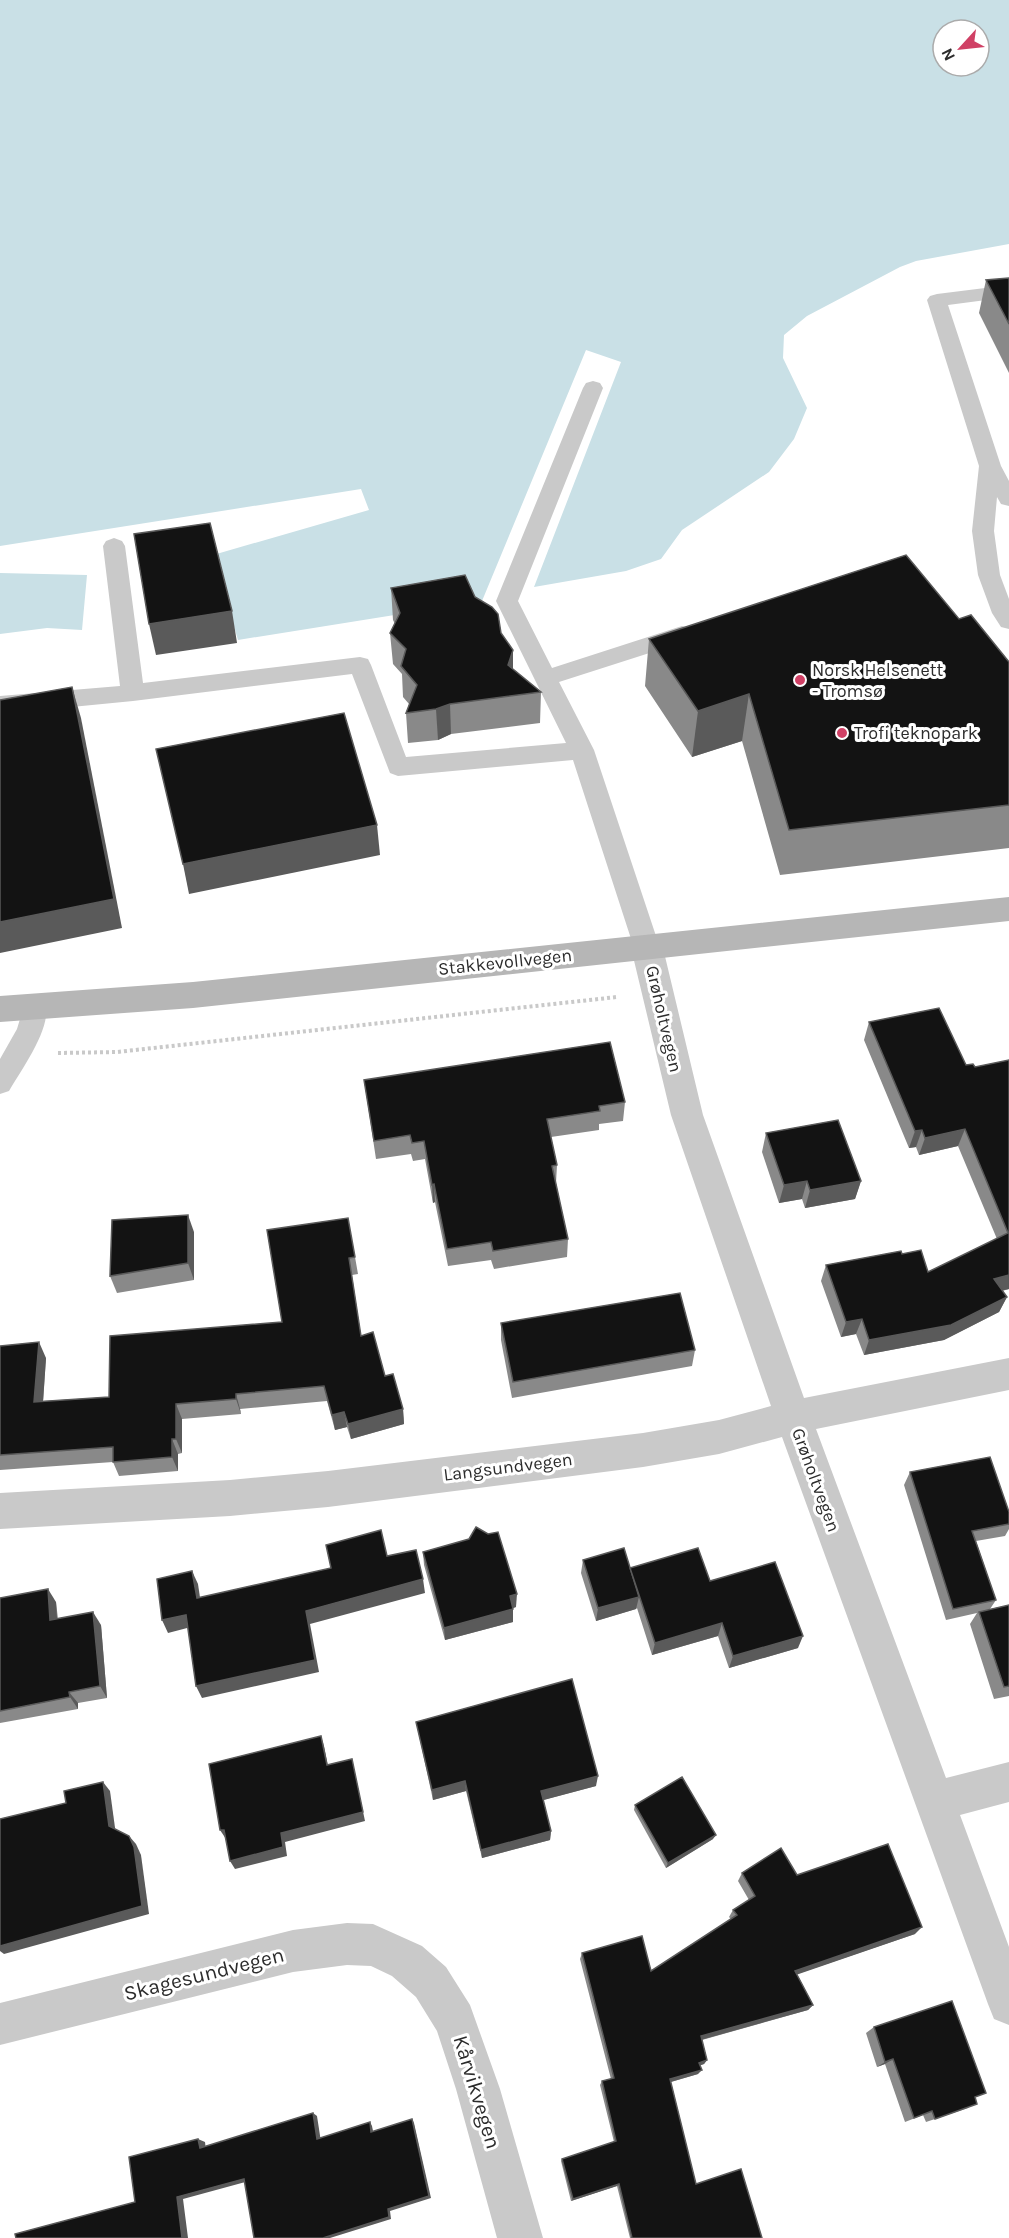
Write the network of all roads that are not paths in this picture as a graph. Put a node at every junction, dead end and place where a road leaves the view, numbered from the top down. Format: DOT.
graph roads {
  1 [pos="1009,291"];
  2 [pos="593,388"];
  3 [pos="990,466"];
  4 [pos="1009,499"];
  5 [pos="114,546"];
  6 [pos="1009,621"];
  7 [pos="703,628"];
  8 [pos="546,678"];
  9 [pos="133,693"];
  10 [pos="0,705"];
  11 [pos="582,750"];
  12 [pos="1009,909"];
  13 [pos="647,948"];
  14 [pos="35,1007"];
  15 [pos="0,1009"];
  16 [pos="0,1083"];
  17 [pos="1009,1374"];
  18 [pos="793,1417"];
  19 [pos="0,1511"];
  20 [pos="1009,1782"];
  21 [pos="934,1801"];
  22 [pos="407,1961"];
  23 [pos="1009,2004"];
  24 [pos="0,2024"];
  25 [pos="520,2238"];
  1 -- 3 [label="lane"];
  2 -- 8 [label="lane"];
  3 -- 4 [label="lane"];
  3 -- 6 [label="lane"];
  5 -- 9 [label="lane"];
  7 -- 8 [label="lane"];
  8 -- 11 [label="lane"];
  9 -- 10 [label="lane"];
  9 -- 11 [label="lane"];
  11 -- 13 [label="lane"];
  12 -- 13 [label="street, Stakkevollvegen"];
  13 -- 14 [label="street, Stakkevollvegen"];
  13 -- 18 [label="street, Grøholtvegen"];
  14 -- 15 [label="street, Stakkevollvegen"];
  14 -- 16 [label="lane"];
  17 -- 18 [label="street, Langsundvegen"];
  18 -- 19 [label="street, Langsundvegen"];
  18 -- 21 [label="street, Grøholtvegen"];
  20 -- 21 [label="street"];
  21 -- 23 [label="street, Grøholtvegen"];
  22 -- 24 [label="street, Skagesundvegen"];
  22 -- 25 [label="street, Kårvikvegen"];
}
